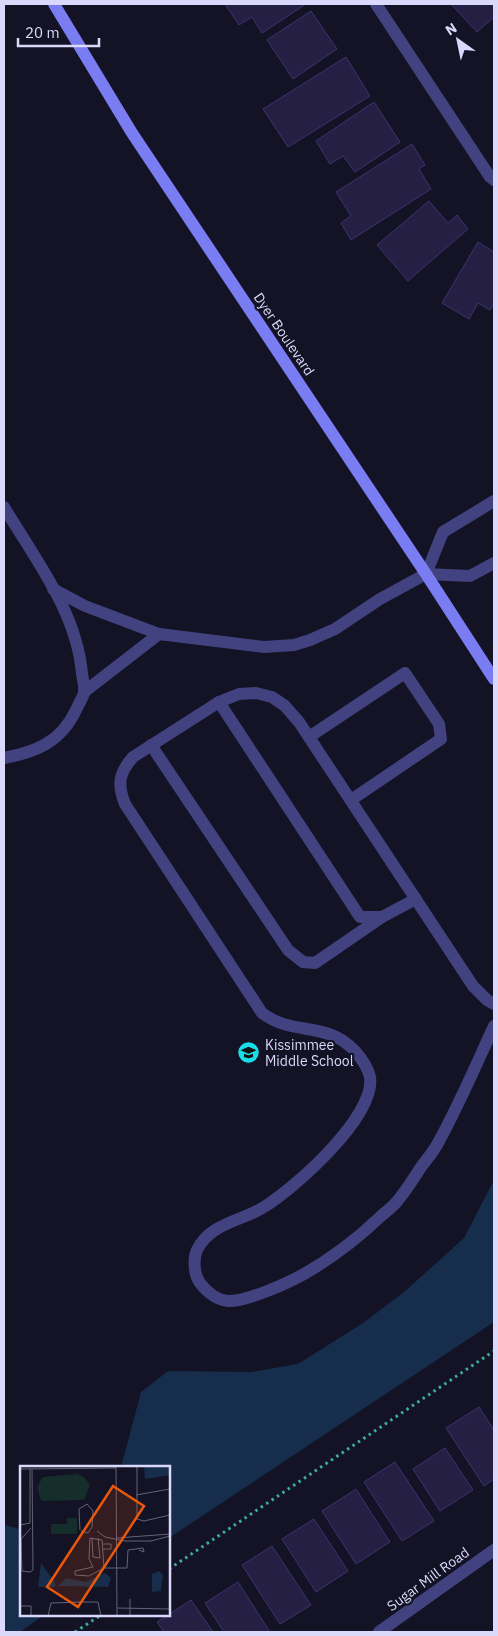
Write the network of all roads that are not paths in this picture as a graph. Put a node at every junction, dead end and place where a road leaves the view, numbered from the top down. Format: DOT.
graph roads {
  1 [pos="54,4"];
  2 [pos="376,4"];
  3 [pos="494,180"];
  4 [pos="494,501"];
  5 [pos="4,507"];
  6 [pos="494,563"];
  7 [pos="426,574"];
  8 [pos="53,589"];
  9 [pos="159,634"];
  10 [pos="494,679"];
  11 [pos="84,692"];
  12 [pos="219,702"];
  13 [pos="309,737"];
  14 [pos="151,745"];
  15 [pos="4,758"];
  16 [pos="351,800"];
  17 [pos="416,898"];
  18 [pos="382,917"];
  19 [pos="494,1004"];
  20 [pos="494,1026"];
  21 [pos="494,1550"];
  22 [pos="379,1632"];
  1 -- 7 [label="main road, Dyer Boulevard"];
  2 -- 3 [label="street"];
  4 -- 7 [label="street"];
  5 -- 8 [label="street"];
  6 -- 7 [label="street"];
  7 -- 9 [label="street"];
  7 -- 10 [label="main road, Dyer Boulevard"];
  8 -- 9 [label="street"];
  8 -- 11 [label="street"];
  9 -- 11 [label="street"];
  11 -- 15 [label="street"];
  12 -- 13 [label="street"];
  12 -- 14 [label="street"];
  12 -- 18 [label="street"];
  13 -- 16 [label="street"];
  13 -- 16 [label="street"];
  14 -- 18 [label="street"];
  14 -- 20 [label="street"];
  16 -- 17 [label="street"];
  17 -- 18 [label="street"];
  17 -- 19 [label="street"];
  21 -- 22 [label="street, Sugar Mill Road"];
}
